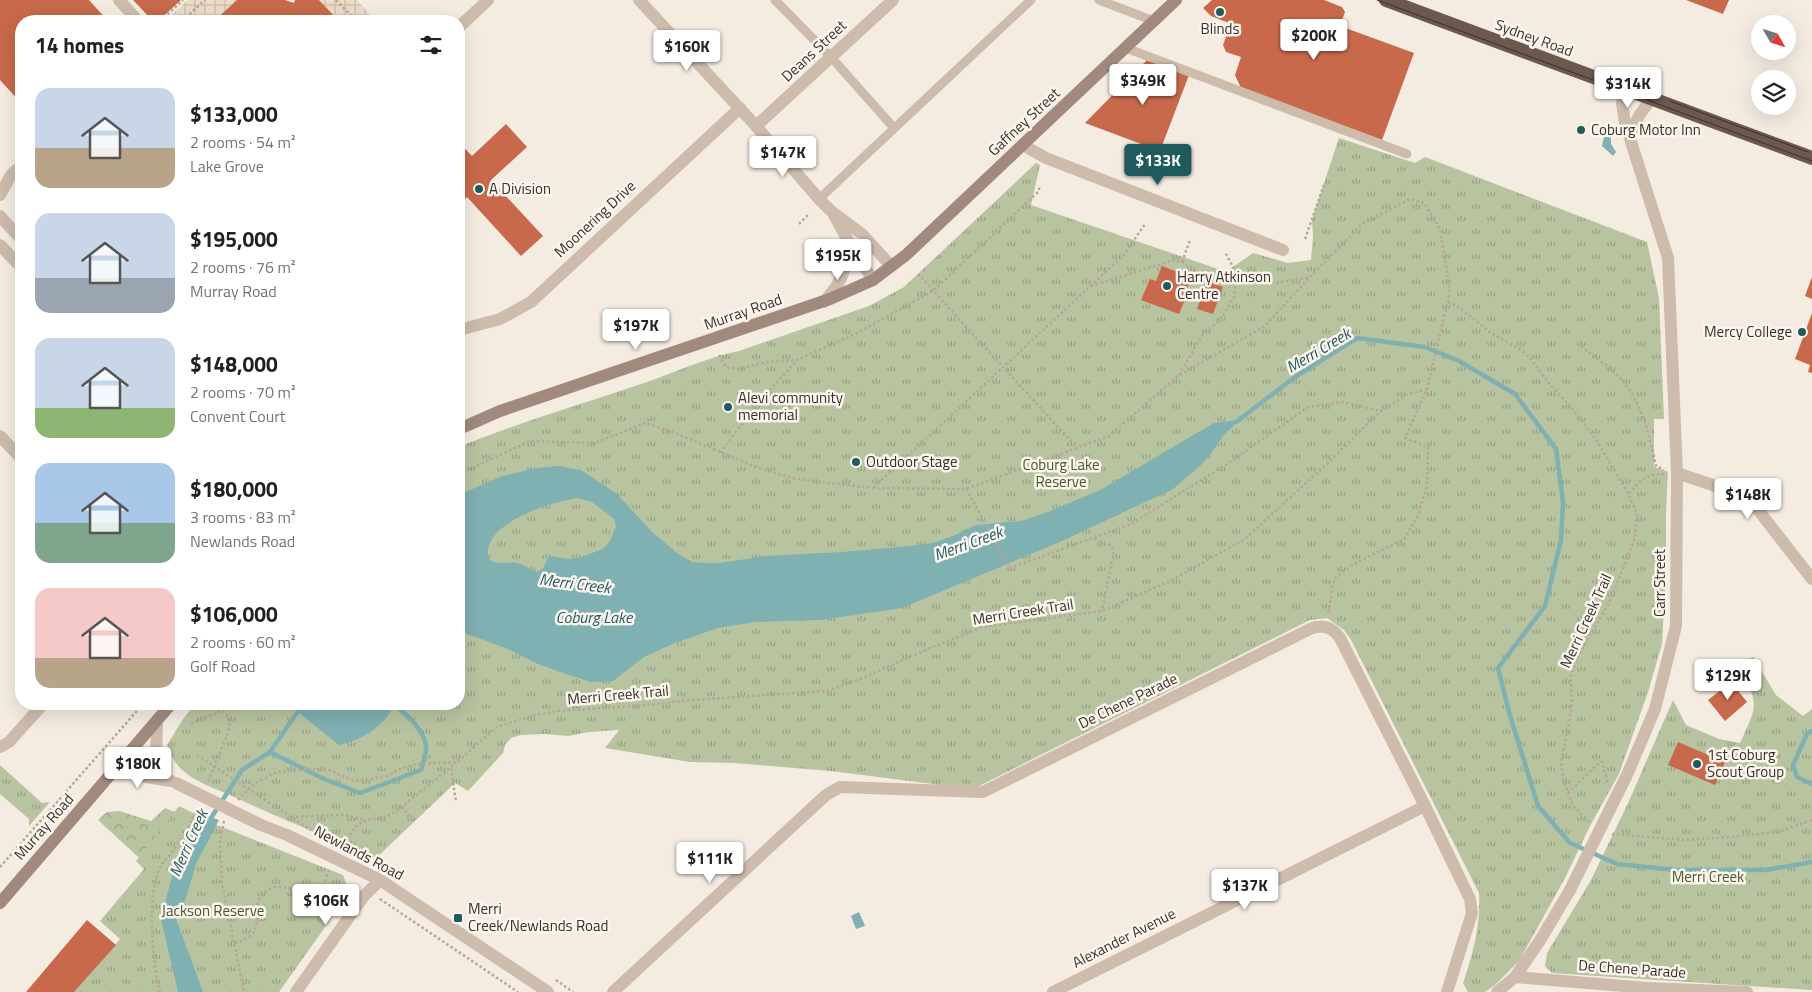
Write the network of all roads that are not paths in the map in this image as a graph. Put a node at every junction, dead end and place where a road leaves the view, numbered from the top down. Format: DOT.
graph roads {
  1 [pos="118,0"];
  2 [pos="488,0"];
  3 [pos="638,0"];
  4 [pos="775,0"];
  5 [pos="893,0"];
  6 [pos="1031,0"];
  7 [pos="1100,0"];
  8 [pos="1176,0"];
  9 [pos="1386,0"];
  10 [pos="132,15"];
  11 [pos="465,21"];
  12 [pos="1154,21"];
  13 [pos="1126,48"];
  14 [pos="831,57"];
  15 [pos="1624,88"];
  16 [pos="1652,98"];
  17 [pos="740,108"];
  18 [pos="756,126"];
  19 [pos="894,128"];
  20 [pos="1630,134"];
  21 [pos="1023,145"];
  22 [pos="1407,154"];
  23 [pos="1812,158"];
  24 [pos="5,177"];
  25 [pos="0,195"];
  26 [pos="819,199"];
  27 [pos="831,211"];
  28 [pos="0,216"];
  29 [pos="15,232"];
  30 [pos="0,245"];
  31 [pos="850,246"];
  32 [pos="1283,250"];
  33 [pos="15,260"];
  34 [pos="892,266"];
  35 [pos="873,280"];
  36 [pos="824,302"];
  37 [pos="465,328"];
  38 [pos="465,427"];
  39 [pos="0,436"];
  40 [pos="15,452"];
  41 [pos="1673,473"];
  42 [pos="1812,579"];
  43 [pos="38,710"];
  44 [pos="166,710"];
  45 [pos="157,720"];
  46 [pos="0,747"];
  47 [pos="119,765"];
  48 [pos="172,782"];
  49 [pos="1425,806"];
  50 [pos="380,880"];
  51 [pos="0,903"];
  52 [pos="1514,977"];
  53 [pos="1647,990"];
  54 [pos="296,992"];
  55 [pos="548,992"];
  56 [pos="613,992"];
  57 [pos="1052,992"];
  58 [pos="1447,992"];
  59 [pos="1497,992"];
  60 [pos="1747,992"];
  1 -- 10 [label="street"];
  2 -- 11 [label="street"];
  3 -- 17 [label="street"];
  4 -- 14 [label="lane"];
  5 -- 14 [label="street, Deans Street"];
  6 -- 19 [label="lane"];
  7 -- 12 [label="lane"];
  8 -- 12 [label="main road, Gaffney Street"];
  9 -- 15 [label="highway, Sydney Road"];
  12 -- 13 [label="main road, Gaffney Street"];
  13 -- 21 [label="main road, Gaffney Street"];
  13 -- 22 [label="lane"];
  14 -- 18 [label="street, Deans Street"];
  14 -- 19 [label="lane"];
  15 -- 16 [label="highway, Sydney Road"];
  15 -- 20 [label="street, Carr Street"];
  16 -- 20 [label="street"];
  16 -- 23 [label="highway, Sydney Road"];
  17 -- 18 [label="street"];
  17 -- 37 [label="street, Moonering Drive"];
  18 -- 26 [label="street"];
  19 -- 26 [label="lane"];
  20 -- 41 [label="street, Carr Street"];
  21 -- 32 [label="street"];
  21 -- 34 [label="main road, Gaffney Street"];
  24 -- 25 [label="street"];
  26 -- 27 [label="street"];
  27 -- 31 [label="street"];
  27 -- 34 [label="street"];
  28 -- 29 [label="street"];
  30 -- 33 [label="street"];
  31 -- 35 [label="street"];
  31 -- 36 [label="street"];
  34 -- 35 [label="main road, Murray Road"];
  35 -- 36 [label="main road, Murray Road"];
  36 -- 38 [label="main road, Murray Road"];
  39 -- 40 [label="street"];
  41 -- 42 [label="street"];
  41 -- 52 [label="street, Carr Street, bridge"];
  43 -- 46 [label="street"];
  44 -- 45 [label="main road, Murray Road"];
  45 -- 47 [label="main road, Murray Road"];
  45 -- 48 [label="street"];
  47 -- 48 [label="street, Newlands Road"];
  47 -- 51 [label="main road, Murray Road"];
  48 -- 50 [label="street, Newlands Road, bridge"];
  49 -- 56 [label="street, De Chene Parade"];
  49 -- 57 [label="street, Alexander Avenue"];
  49 -- 58 [label="street"];
  50 -- 54 [label="street"];
  50 -- 55 [label="street, Newlands Road"];
  52 -- 53 [label="street, De Chene Parade"];
  52 -- 59 [label="street, Carr Street"];
  53 -- 60 [label="street, De Chene Parade"];
}
